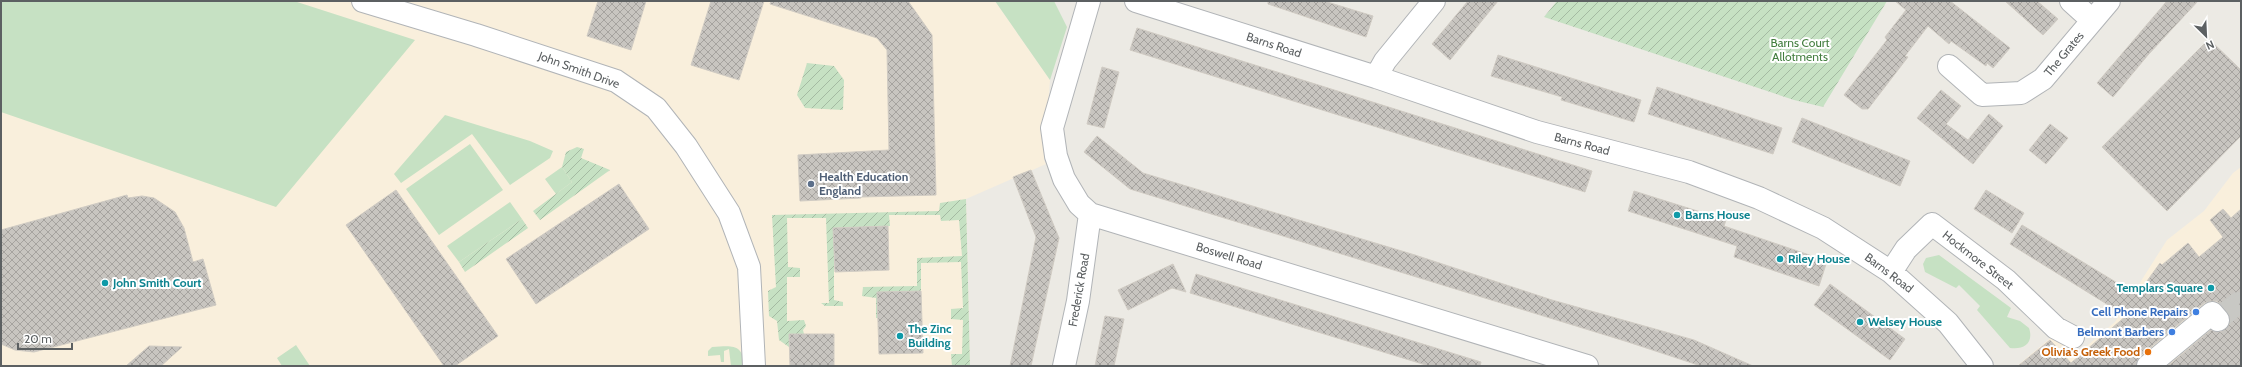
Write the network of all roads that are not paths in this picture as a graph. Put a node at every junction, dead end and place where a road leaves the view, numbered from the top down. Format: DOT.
graph roads {
  1 [pos="363,1"];
  2 [pos="1089,1"];
  3 [pos="1136,1"];
  4 [pos="1434,1"];
  5 [pos="2072,1"];
  6 [pos="2109,1"];
  7 [pos="2092,20"];
  8 [pos="1949,66"];
  9 [pos="1376,77"];
  10 [pos="1090,214"];
  11 [pos="1891,272"];
  12 [pos="2073,337"];
  13 [pos="754,366"];
  14 [pos="1064,366"];
  15 [pos="1587,366"];
  16 [pos="1982,366"];
  17 [pos="2148,366"];
  18 [pos="2162,366"];
  1 -- 13 [label="street, John Smith Drive"];
  2 -- 10 [label="street, Boswell Road"];
  3 -- 9 [label="street, Barns Road"];
  4 -- 9 [label="street"];
  5 -- 7 [label="street"];
  6 -- 7 [label="street, The Grates"];
  7 -- 8 [label="street, The Grates"];
  9 -- 11 [label="street, Barns Road"];
  10 -- 14 [label="street, Frederick Road"];
  10 -- 15 [label="street, Boswell Road"];
  11 -- 12 [label="street, Hockmore Street"];
  11 -- 16 [label="street, Barns Road"];
  17 -- 18 [label="street"];
}
